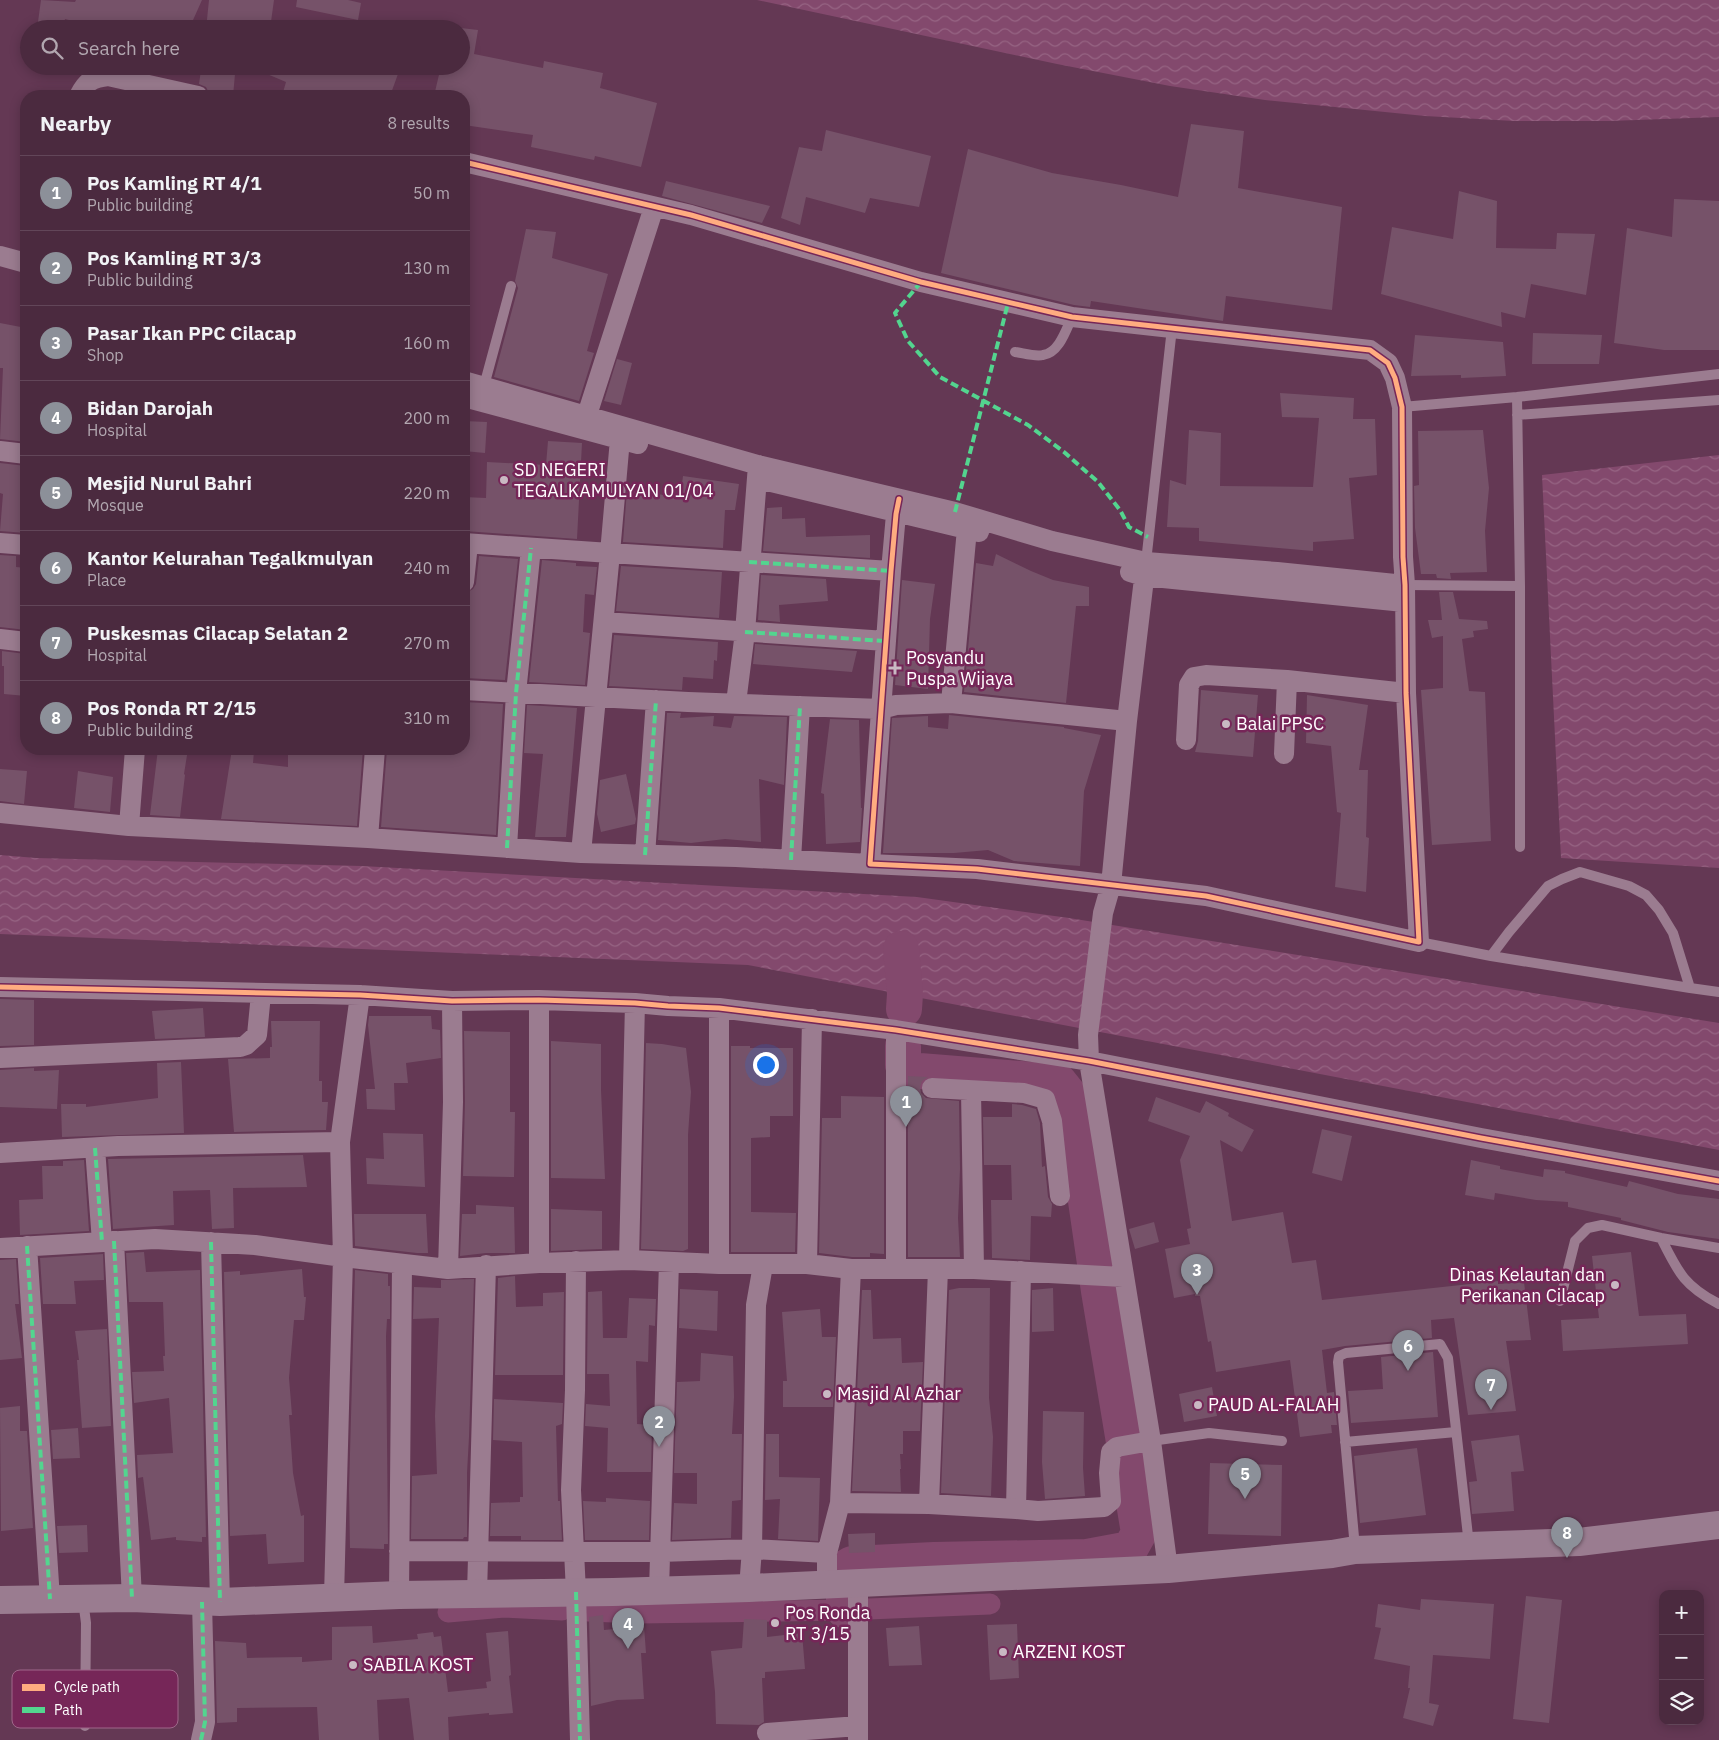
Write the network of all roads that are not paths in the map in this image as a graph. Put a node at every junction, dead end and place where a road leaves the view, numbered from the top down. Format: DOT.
graph roads {
  1 [pos="82,90"];
  2 [pos="171,90"];
  3 [pos="470,163"];
  4 [pos="654,207"];
  5 [pos="0,256"];
  6 [pos="20,261"];
  7 [pos="0,267"];
  8 [pos="20,273"];
  9 [pos="511,286"];
  10 [pos="1072,317"];
  11 [pos="1172,328"];
  12 [pos="1015,352"];
  13 [pos="1719,374"];
  14 [pos="470,382"];
  15 [pos="484,386"];
  16 [pos="1517,397"];
  17 [pos="470,398"];
  18 [pos="1719,400"];
  19 [pos="1402,407"];
  20 [pos="588,415"];
  21 [pos="1517,415"];
  22 [pos="622,433"];
  23 [pos="0,451"];
  24 [pos="20,453"];
  25 [pos="757,472"];
  26 [pos="897,506"];
  27 [pos="967,530"];
  28 [pos="1008,534"];
  29 [pos="0,543"];
  30 [pos="470,544"];
  31 [pos="20,545"];
  32 [pos="531,548"];
  33 [pos="610,553"];
  34 [pos="749,562"];
  35 [pos="1144,569"];
  36 [pos="891,572"];
  37 [pos="1520,586"];
  38 [pos="1405,594"];
  39 [pos="604,622"];
  40 [pos="745,632"];
  41 [pos="0,638"];
  42 [pos="20,641"];
  43 [pos="886,641"];
  44 [pos="1287,680"];
  45 [pos="470,690"];
  46 [pos="516,693"];
  47 [pos="1406,693"];
  48 [pos="596,696"];
  49 [pos="656,700"];
  50 [pos="736,703"];
  51 [pos="951,704"];
  52 [pos="800,706"];
  53 [pos="881,709"];
  54 [pos="1127,721"];
  55 [pos="1186,740"];
  56 [pos="1284,754"];
  57 [pos="135,755"];
  58 [pos="375,755"];
  59 [pos="0,813"];
  60 [pos="129,826"];
  61 [pos="368,838"];
  62 [pos="1520,847"];
  63 [pos="507,848"];
  64 [pos="581,853"];
  65 [pos="645,855"];
  66 [pos="791,860"];
  67 [pos="870,864"];
  68 [pos="1111,886"];
  69 [pos="1419,942"];
  70 [pos="1491,956"];
  71 [pos="0,987"];
  72 [pos="1690,988"];
  73 [pos="1719,992"];
  74 [pos="261,994"];
  75 [pos="360,995"];
  76 [pos="539,1000"];
  77 [pos="452,1001"];
  78 [pos="635,1003"];
  79 [pos="719,1008"];
  80 [pos="812,1019"];
  81 [pos="896,1030"];
  82 [pos="0,1058"];
  83 [pos="1089,1061"];
  84 [pos="932,1088"];
  85 [pos="971,1091"];
  86 [pos="340,1142"];
  87 [pos="95,1148"];
  88 [pos="0,1153"];
  89 [pos="1719,1181"];
  90 [pos="1060,1196"];
  91 [pos="1661,1238"];
  92 [pos="108,1242"];
  93 [pos="211,1242"];
  94 [pos="27,1246"];
  95 [pos="0,1248"];
  96 [pos="1719,1248"];
  97 [pos="343,1257"];
  98 [pos="629,1260"];
  99 [pos="576,1262"];
  100 [pos="669,1262"];
  101 [pos="539,1263"];
  102 [pos="719,1264"];
  103 [pos="807,1264"];
  104 [pos="402,1265"];
  105 [pos="486,1265"];
  106 [pos="763,1265"];
  107 [pos="896,1268"];
  108 [pos="448,1269"];
  109 [pos="851,1269"];
  110 [pos="938,1269"];
  111 [pos="974,1269"];
  112 [pos="1021,1271"];
  113 [pos="1117,1277"];
  114 [pos="1560,1301"];
  115 [pos="1719,1304"];
  116 [pos="1456,1432"];
  117 [pos="1282,1441"];
  118 [pos="1345,1442"];
  119 [pos="1135,1444"];
  120 [pos="840,1503"];
  121 [pos="929,1504"];
  122 [pos="1016,1509"];
  123 [pos="1719,1526"];
  124 [pos="1469,1546"];
  125 [pos="752,1549"];
  126 [pos="1355,1550"];
  127 [pos="399,1551"];
  128 [pos="477,1551"];
  129 [pos="573,1551"];
  130 [pos="659,1552"];
  131 [pos="827,1553"];
  132 [pos="1168,1569"];
  133 [pos="827,1584"];
  134 [pos="749,1588"];
  135 [pos="659,1590"];
  136 [pos="576,1592"];
  137 [pos="858,1592"];
  138 [pos="477,1594"];
  139 [pos="399,1595"];
  140 [pos="334,1597"];
  141 [pos="83,1598"];
  142 [pos="132,1598"];
  143 [pos="50,1599"];
  144 [pos="0,1600"];
  145 [pos="211,1602"];
  146 [pos="86,1670"];
  147 [pos="767,1732"];
  148 [pos="858,1733"];
  149 [pos="201,1740"];
  150 [pos="580,1740"];
  1 -- 2 [label="street"];
  3 -- 4 [label="street"];
  4 -- 10 [label="street"];
  4 -- 20 [label="street"];
  5 -- 6 [label="street"];
  7 -- 8 [label="street"];
  9 -- 15 [label="lane"];
  10 -- 11 [label="street"];
  10 -- 12 [label="lane"];
  11 -- 19 [label="street"];
  11 -- 35 [label="lane"];
  13 -- 16 [label="lane"];
  14 -- 15 [label="street"];
  15 -- 20 [label="street"];
  16 -- 19 [label="lane"];
  16 -- 21 [label="lane"];
  17 -- 22 [label="street"];
  18 -- 21 [label="lane"];
  19 -- 38 [label="street"];
  20 -- 22 [label="street"];
  21 -- 37 [label="lane"];
  22 -- 25 [label="street"];
  22 -- 33 [label="street"];
  23 -- 24 [label="street"];
  25 -- 26 [label="street"];
  25 -- 34 [label="street"];
  26 -- 27 [label="street"];
  26 -- 28 [label="street"];
  26 -- 36 [label="street"];
  27 -- 28 [label="street"];
  27 -- 51 [label="street"];
  28 -- 35 [label="street"];
  29 -- 31 [label="street"];
  30 -- 32 [label="street"];
  32 -- 33 [label="street"];
  32 -- 46 [label="street"];
  33 -- 34 [label="street"];
  33 -- 39 [label="street"];
  34 -- 36 [label="street"];
  34 -- 40 [label="street"];
  35 -- 38 [label="street"];
  35 -- 54 [label="street"];
  36 -- 43 [label="street"];
  37 -- 38 [label="lane"];
  37 -- 62 [label="lane"];
  38 -- 47 [label="street"];
  39 -- 40 [label="street"];
  39 -- 48 [label="street"];
  40 -- 43 [label="street"];
  40 -- 50 [label="street"];
  41 -- 42 [label="street"];
  43 -- 53 [label="street"];
  44 -- 47 [label="street"];
  44 -- 55 [label="street"];
  44 -- 56 [label="street"];
  45 -- 46 [label="street"];
  46 -- 48 [label="street"];
  46 -- 63 [label="street"];
  47 -- 69 [label="street"];
  48 -- 49 [label="street"];
  48 -- 64 [label="street"];
  49 -- 50 [label="street"];
  49 -- 65 [label="street"];
  50 -- 52 [label="street"];
  51 -- 53 [label="street"];
  51 -- 54 [label="street"];
  52 -- 53 [label="street"];
  52 -- 66 [label="street"];
  53 -- 67 [label="street"];
  54 -- 68 [label="street"];
  57 -- 60 [label="street"];
  58 -- 61 [label="street"];
  59 -- 60 [label="street"];
  60 -- 61 [label="street"];
  61 -- 63 [label="street"];
  63 -- 64 [label="street"];
  64 -- 65 [label="street"];
  65 -- 66 [label="street"];
  66 -- 67 [label="street"];
  67 -- 68 [label="street"];
  68 -- 69 [label="street"];
  68 -- 83 [label="street"];
  69 -- 70 [label="lane"];
  70 -- 72 [label="lane"];
  70 -- 72 [label="lane"];
  71 -- 74 [label="street"];
  72 -- 73 [label="lane"];
  74 -- 75 [label="street"];
  74 -- 82 [label="street"];
  75 -- 77 [label="street"];
  75 -- 86 [label="street"];
  76 -- 77 [label="street"];
  76 -- 78 [label="street"];
  76 -- 101 [label="street"];
  77 -- 108 [label="street"];
  78 -- 79 [label="street"];
  78 -- 98 [label="street"];
  79 -- 80 [label="street"];
  79 -- 102 [label="street"];
  80 -- 81 [label="street"];
  80 -- 103 [label="street"];
  81 -- 83 [label="street"];
  81 -- 107 [label="street"];
  83 -- 89 [label="street"];
  83 -- 113 [label="street"];
  84 -- 85 [label="street"];
  85 -- 90 [label="street"];
  85 -- 111 [label="street"];
  86 -- 87 [label="street"];
  86 -- 97 [label="street"];
  87 -- 88 [label="street"];
  87 -- 92 [label="street"];
  91 -- 96 [label="lane"];
  91 -- 114 [label="lane"];
  91 -- 115 [label="lane"];
  92 -- 93 [label="street"];
  92 -- 94 [label="street"];
  92 -- 142 [label="street"];
  93 -- 97 [label="street"];
  93 -- 145 [label="street"];
  94 -- 95 [label="street"];
  94 -- 143 [label="street"];
  97 -- 104 [label="street"];
  97 -- 140 [label="street"];
  98 -- 99 [label="street"];
  98 -- 100 [label="street"];
  99 -- 101 [label="street"];
  99 -- 129 [label="street"];
  100 -- 102 [label="street"];
  100 -- 130 [label="street"];
  101 -- 105 [label="street"];
  102 -- 106 [label="street"];
  103 -- 106 [label="street"];
  103 -- 109 [label="street"];
  104 -- 108 [label="street"];
  104 -- 127 [label="street"];
  105 -- 108 [label="street"];
  105 -- 128 [label="street"];
  106 -- 125 [label="street"];
  107 -- 109 [label="street"];
  107 -- 110 [label="street"];
  109 -- 120 [label="street"];
  110 -- 111 [label="street"];
  110 -- 121 [label="street"];
  111 -- 112 [label="street"];
  112 -- 113 [label="street"];
  112 -- 122 [label="street"];
  113 -- 119 [label="street"];
  116 -- 118 [label="lane"];
  116 -- 118 [label="lane"];
  116 -- 124 [label="lane"];
  117 -- 119 [label="lane"];
  118 -- 126 [label="lane"];
  119 -- 122 [label="street"];
  119 -- 132 [label="street"];
  120 -- 121 [label="street"];
  120 -- 131 [label="street"];
  121 -- 122 [label="street"];
  123 -- 124 [label="highway"];
  124 -- 126 [label="highway"];
  125 -- 130 [label="street"];
  125 -- 131 [label="street"];
  125 -- 134 [label="street"];
  126 -- 132 [label="highway"];
  127 -- 128 [label="street"];
  127 -- 139 [label="street"];
  128 -- 129 [label="street"];
  128 -- 138 [label="street"];
  129 -- 130 [label="street"];
  129 -- 136 [label="street"];
  130 -- 135 [label="street"];
  131 -- 133 [label="street"];
  132 -- 137 [label="highway"];
  133 -- 134 [label="highway"];
  133 -- 137 [label="highway"];
  134 -- 135 [label="highway"];
  135 -- 136 [label="highway"];
  136 -- 138 [label="highway"];
  136 -- 150 [label="street"];
  137 -- 148 [label="street"];
  138 -- 139 [label="highway"];
  139 -- 140 [label="highway"];
  140 -- 145 [label="highway"];
  141 -- 142 [label="highway"];
  141 -- 143 [label="highway"];
  141 -- 146 [label="lane"];
  142 -- 145 [label="highway"];
  143 -- 144 [label="highway"];
  145 -- 149 [label="street"];
  147 -- 148 [label="street"];
}
